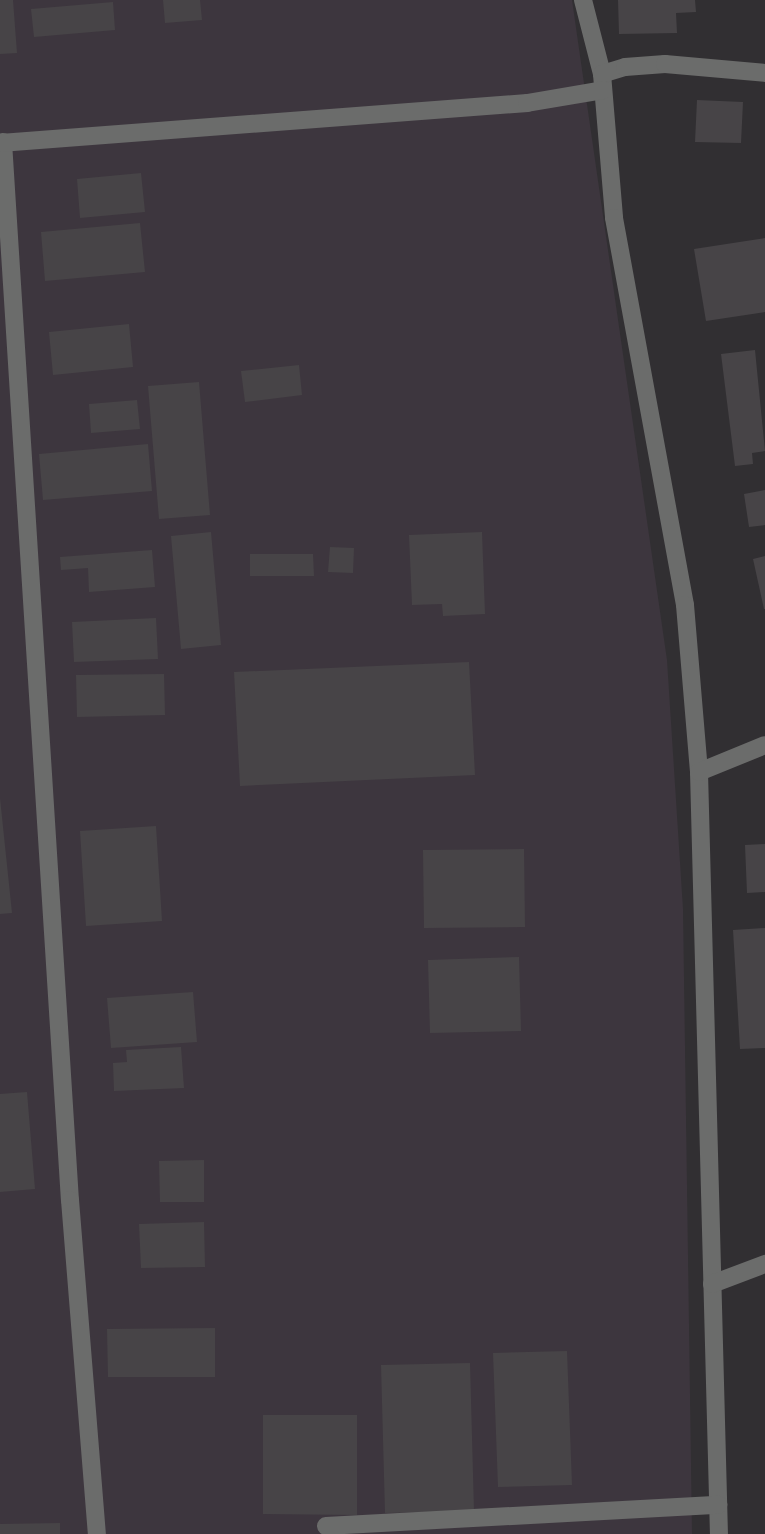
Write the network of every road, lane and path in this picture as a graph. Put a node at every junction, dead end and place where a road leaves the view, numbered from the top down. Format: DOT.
graph roads {
  1 [pos="583,0"];
  2 [pos="765,73"];
  3 [pos="602,82"];
  4 [pos="1,142"];
  5 [pos="765,745"];
  6 [pos="699,772"];
  7 [pos="765,1264"];
  8 [pos="712,1284"];
  9 [pos="718,1506"];
  10 [pos="326,1525"];
  11 [pos="97,1534"];
  12 [pos="719,1534"];
  1 -- 3 [label="street"];
  2 -- 3 [label="street"];
  3 -- 4 [label="street"];
  3 -- 6 [label="street"];
  4 -- 11 [label="street"];
  5 -- 6 [label="street"];
  6 -- 8 [label="street"];
  7 -- 8 [label="street"];
  8 -- 9 [label="street"];
  9 -- 10 [label="street"];
  9 -- 12 [label="street"];
}
